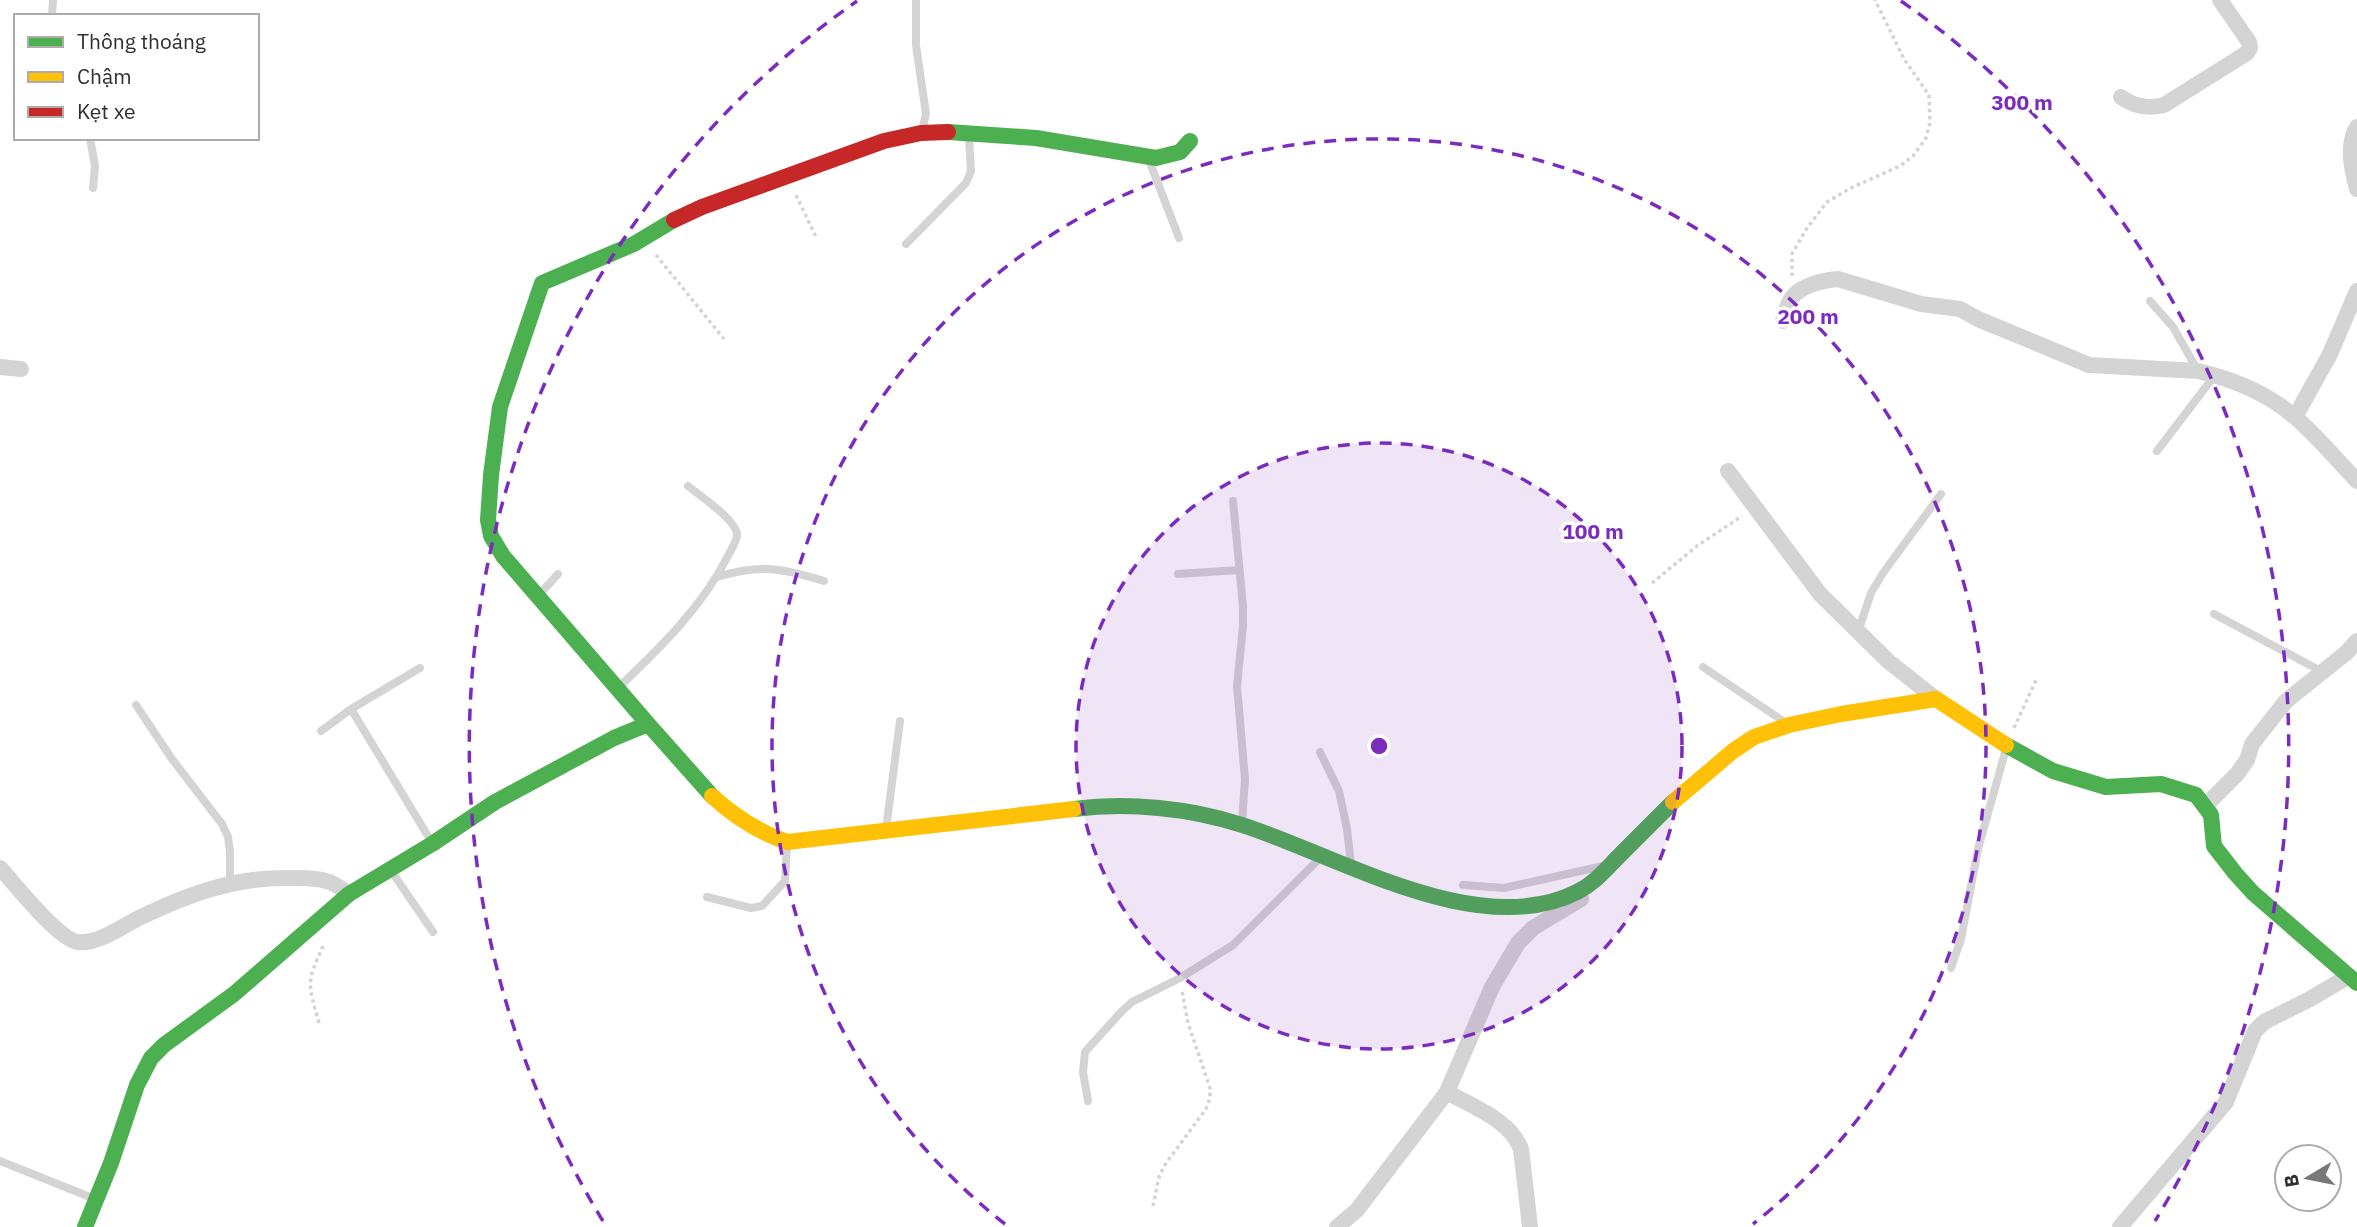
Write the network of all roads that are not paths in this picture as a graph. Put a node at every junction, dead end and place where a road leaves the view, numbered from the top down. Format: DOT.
graph roads {
  1 [pos="916,0"];
  2 [pos="2220,0"];
  3 [pos="2121,97"];
  4 [pos="2357,127"];
  5 [pos="921,133"];
  6 [pos="969,134"];
  7 [pos="90,140"];
  8 [pos="1190,141"];
  9 [pos="1147,157"];
  10 [pos="93,188"];
  11 [pos="2357,189"];
  12 [pos="1179,238"];
  13 [pos="906,244"];
  14 [pos="2357,291"];
  15 [pos="2150,302"];
  16 [pos="1783,321"];
  17 [pos="0,367"];
  18 [pos="21,369"];
  19 [pos="2198,371"];
  20 [pos="2215,375"];
  21 [pos="2295,417"];
  22 [pos="2157,451"];
  23 [pos="1728,471"];
  24 [pos="2357,481"];
  25 [pos="688,486"];
  26 [pos="1941,494"];
  27 [pos="1233,501"];
  28 [pos="1239,570"];
  29 [pos="1178,573"];
  30 [pos="558,574"];
  31 [pos="717,578"];
  32 [pos="824,581"];
  33 [pos="539,595"];
  34 [pos="2214,614"];
  35 [pos="1858,632"];
  36 [pos="2357,641"];
  37 [pos="1703,667"];
  38 [pos="420,668"];
  39 [pos="2321,671"];
  40 [pos="618,688"];
  41 [pos="1936,699"];
  42 [pos="136,705"];
  43 [pos="351,709"];
  44 [pos="900,721"];
  45 [pos="648,724"];
  46 [pos="1789,725"];
  47 [pos="321,731"];
  48 [pos="2007,746"];
  49 [pos="1320,752"];
  50 [pos="2211,815"];
  51 [pos="1242,825"];
  52 [pos="887,829"];
  53 [pos="787,842"];
  54 [pos="432,844"];
  55 [pos="1321,857"];
  56 [pos="1352,867"];
  57 [pos="0,868"];
  58 [pos="390,870"];
  59 [pos="1607,870"];
  60 [pos="230,882"];
  61 [pos="1463,885"];
  62 [pos="349,894"];
  63 [pos="707,897"];
  64 [pos="433,932"];
  65 [pos="1951,968"];
  66 [pos="2353,980"];
  67 [pos="1447,1092"];
  68 [pos="1088,1101"];
  69 [pos="0,1161"];
  70 [pos="95,1199"];
  71 [pos="85,1227"];
  72 [pos="1337,1227"];
  73 [pos="1530,1227"];
  74 [pos="2120,1227"];
  1 -- 5 [label="lane"];
  2 -- 3 [label="street"];
  4 -- 11 [label="street"];
  5 -- 6 [label="street"];
  5 -- 33 [label="street"];
  6 -- 9 [label="street"];
  6 -- 13 [label="lane"];
  7 -- 10 [label="lane"];
  8 -- 9 [label="street"];
  9 -- 12 [label="lane"];
  14 -- 21 [label="street"];
  15 -- 19 [label="lane"];
  16 -- 19 [label="street"];
  17 -- 18 [label="street"];
  19 -- 20 [label="street"];
  20 -- 21 [label="street"];
  20 -- 22 [label="lane"];
  21 -- 24 [label="street"];
  23 -- 35 [label="street"];
  25 -- 31 [label="lane"];
  26 -- 35 [label="lane"];
  27 -- 28 [label="lane"];
  28 -- 29 [label="lane"];
  28 -- 51 [label="lane"];
  30 -- 33 [label="lane"];
  31 -- 32 [label="lane"];
  31 -- 40 [label="lane"];
  33 -- 40 [label="street"];
  34 -- 39 [label="lane"];
  35 -- 41 [label="street"];
  36 -- 39 [label="street"];
  37 -- 46 [label="lane"];
  38 -- 43 [label="lane"];
  39 -- 50 [label="street"];
  40 -- 45 [label="street"];
  41 -- 46 [label="street"];
  41 -- 48 [label="street"];
  42 -- 60 [label="lane"];
  43 -- 47 [label="lane"];
  43 -- 54 [label="lane"];
  44 -- 52 [label="lane"];
  45 -- 53 [label="street"];
  45 -- 54 [label="street"];
  46 -- 59 [label="street"];
  48 -- 50 [label="street"];
  48 -- 65 [label="lane"];
  49 -- 56 [label="lane"];
  50 -- 66 [label="street"];
  51 -- 52 [label="street"];
  51 -- 55 [label="street"];
  52 -- 53 [label="street"];
  53 -- 63 [label="lane"];
  54 -- 58 [label="street"];
  55 -- 56 [label="street"];
  55 -- 68 [label="lane"];
  56 -- 59 [label="street"];
  57 -- 60 [label="street"];
  58 -- 62 [label="street"];
  58 -- 64 [label="lane"];
  59 -- 61 [label="lane"];
  59 -- 67 [label="street"];
  60 -- 62 [label="street"];
  62 -- 70 [label="street"];
  66 -- 74 [label="street"];
  67 -- 72 [label="street"];
  67 -- 73 [label="street"];
  69 -- 70 [label="lane"];
  70 -- 71 [label="street"];
}
